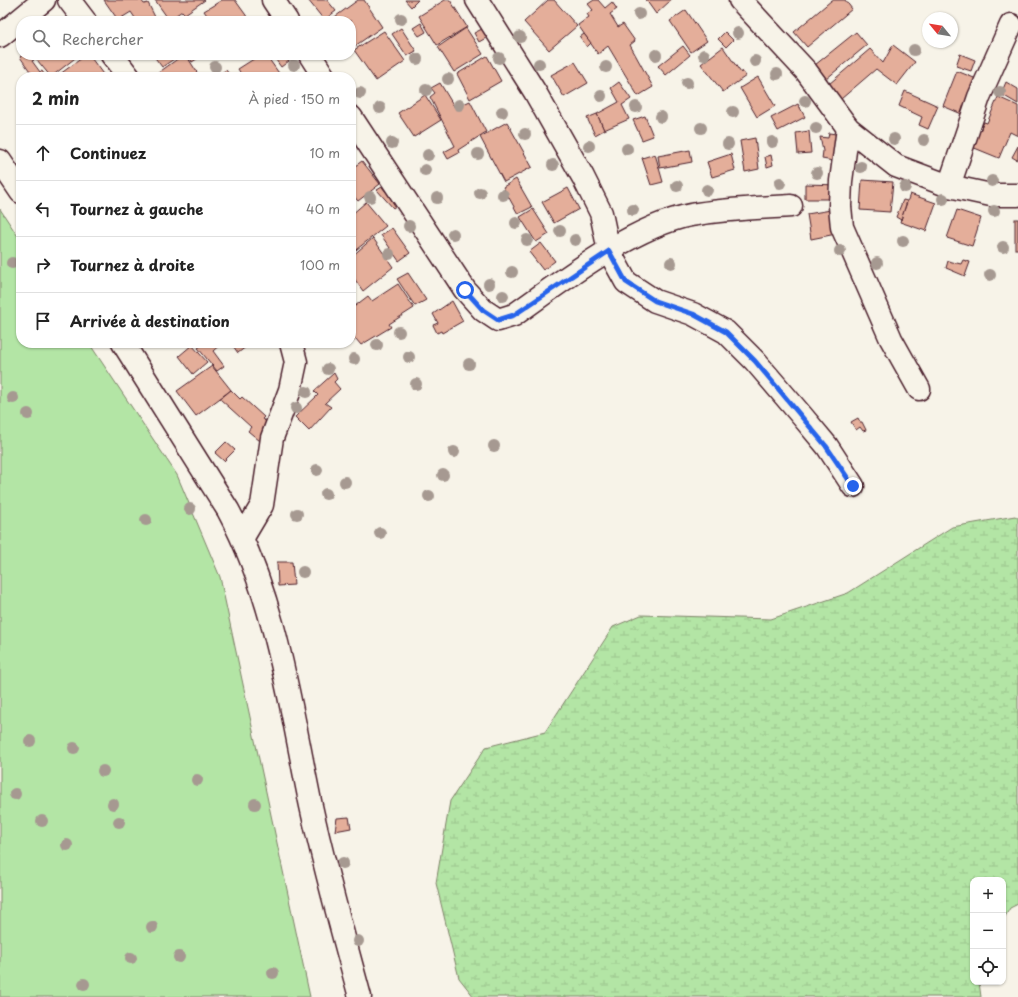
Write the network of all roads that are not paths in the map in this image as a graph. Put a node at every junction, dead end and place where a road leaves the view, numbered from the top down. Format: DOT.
graph roads {
  1 [pos="44,0"];
  2 [pos="69,0"];
  3 [pos="273,0"];
  4 [pos="477,0"];
  5 [pos="740,0"];
  6 [pos="24,16"];
  7 [pos="81,16"];
  8 [pos="284,16"];
  9 [pos="16,23"];
  10 [pos="1011,25"];
  11 [pos="0,36"];
  12 [pos="116,60"];
  13 [pos="313,60"];
  14 [pos="125,72"];
  15 [pos="321,72"];
  16 [pos="356,125"];
  17 [pos="848,128"];
  18 [pos="0,161"];
  19 [pos="16,185"];
  20 [pos="949,186"];
  21 [pos="1018,195"];
  22 [pos="791,206"];
  23 [pos="609,251"];
  24 [pos="126,348"];
  25 [pos="292,348"];
  26 [pos="919,389"];
  27 [pos="853,486"];
  28 [pos="243,537"];
  29 [pos="360,997"];
  1 -- 6 [label="street"];
  2 -- 7 [label="street"];
  3 -- 8 [label="street"];
  4 -- 23 [label="street"];
  5 -- 17 [label="street"];
  9 -- 11 [label="street"];
  10 -- 20 [label="street"];
  12 -- 14 [label="street"];
  13 -- 15 [label="street"];
  16 -- 23 [label="street"];
  17 -- 20 [label="street"];
  17 -- 26 [label="street"];
  18 -- 19 [label="street"];
  20 -- 21 [label="street"];
  22 -- 23 [label="street"];
  23 -- 27 [label="street"];
  24 -- 28 [label="street"];
  25 -- 28 [label="street"];
  28 -- 29 [label="street"];
}
